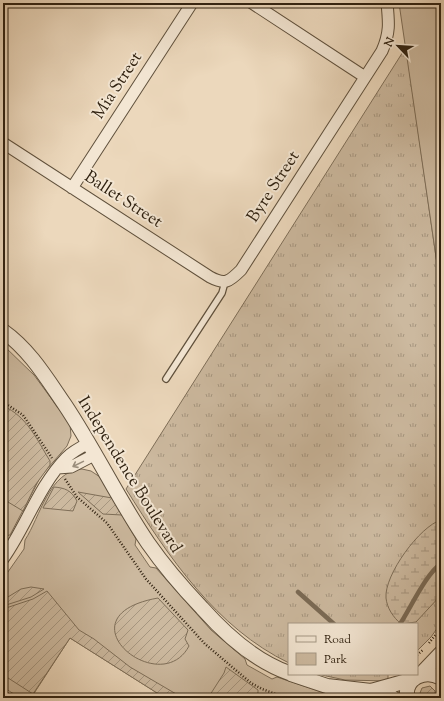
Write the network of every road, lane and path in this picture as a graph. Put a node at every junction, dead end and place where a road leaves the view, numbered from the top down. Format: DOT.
graph roads {
  1 [pos="192,3"];
  2 [pos="252,3"];
  3 [pos="387,3"];
  4 [pos="365,77"];
  5 [pos="3,143"];
  6 [pos="72,188"];
  7 [pos="225,282"];
  8 [pos="3,332"];
  9 [pos="166,379"];
  10 [pos="3,402"];
  11 [pos="92,448"];
  12 [pos="58,468"];
  13 [pos="3,559"];
  14 [pos="441,628"];
  15 [pos="441,653"];
  16 [pos="418,654"];
  17 [pos="288,673"];
  18 [pos="293,675"];
  19 [pos="417,677"];
  20 [pos="441,678"];
  21 [pos="371,691"];
  22 [pos="287,698"];
  23 [pos="393,698"];
  24 [pos="407,698"];
  1 -- 6 [label="street, Mia Street"];
  2 -- 4 [label="street"];
  3 -- 4 [label="street, Byre Street"];
  4 -- 7 [label="street, Byre Street"];
  5 -- 6 [label="street, Ballet Street"];
  6 -- 7 [label="street, Ballet Street"];
  7 -- 9 [label="lane"];
  8 -- 11 [label="street, Independence Boulevard"];
  10 -- 12 [label="path"];
  11 -- 12 [label="street"];
  11 -- 17 [label="street, Independence Boulevard"];
  12 -- 13 [label="street"];
  12 -- 22 [label="path"];
  14 -- 16 [label="path"];
  15 -- 19 [label="street"];
  18 -- 21 [label="street, Independence Boulevard"];
  19 -- 20 [label="street"];
  19 -- 21 [label="street, Independence Boulevard"];
  19 -- 24 [label="street"];
  21 -- 23 [label="street, Independence Boulevard"];
}
